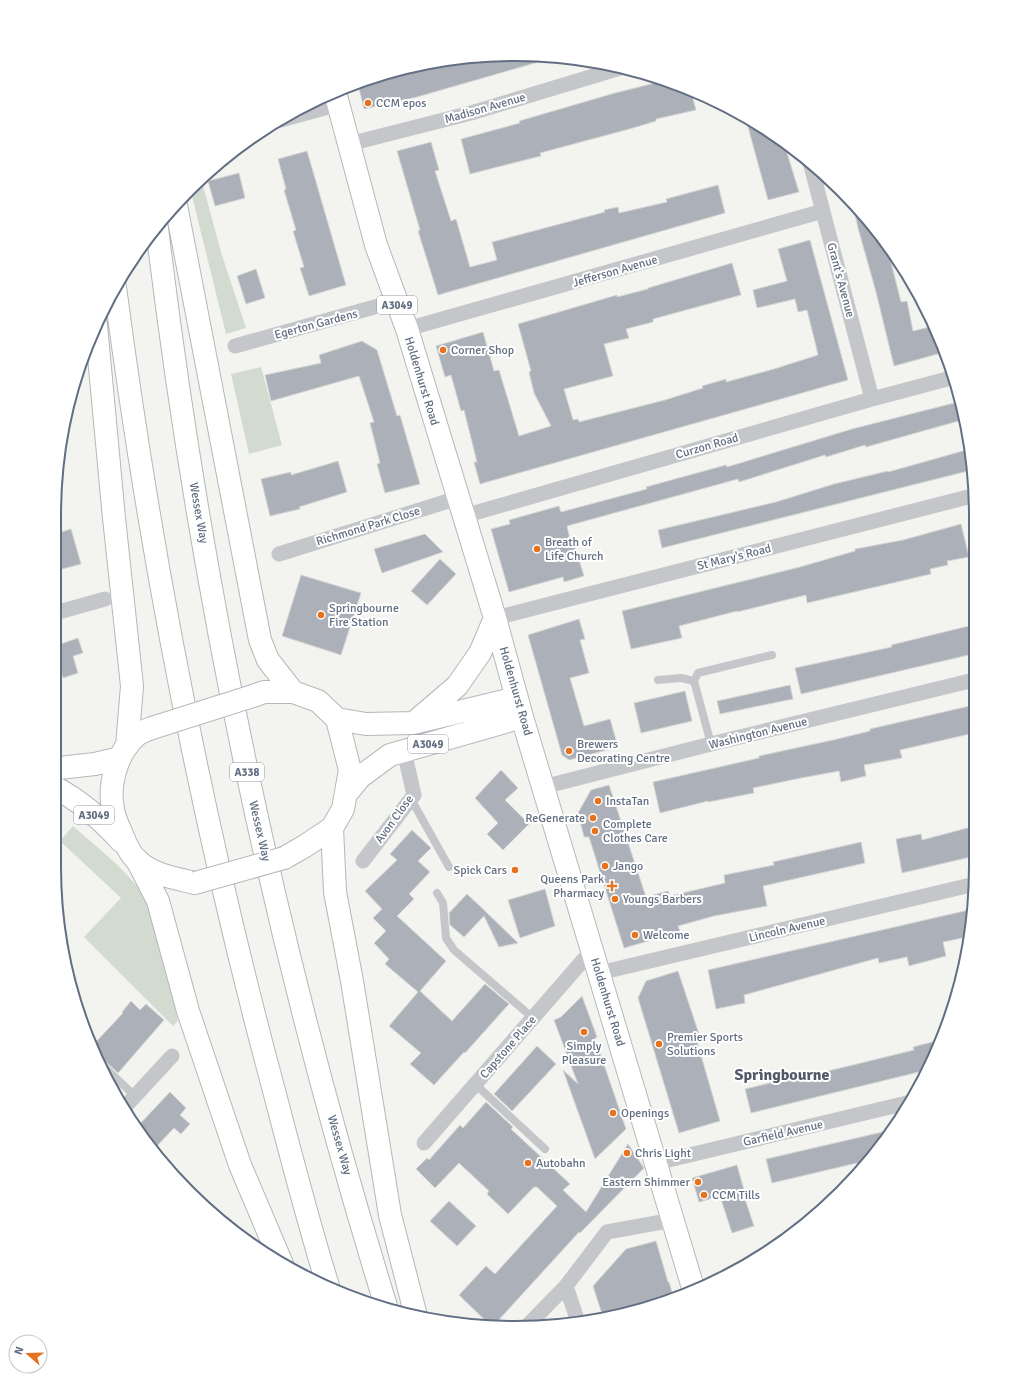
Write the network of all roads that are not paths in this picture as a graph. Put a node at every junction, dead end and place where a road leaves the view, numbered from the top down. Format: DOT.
graph roads {
  1 [pos="610,71"];
  2 [pos="337,98"];
  3 [pos="350,144"];
  4 [pos="813,173"];
  5 [pos="823,211"];
  6 [pos="178,212"];
  7 [pos="158,235"];
  8 [pos="117,298"];
  9 [pos="396,301"];
  10 [pos="407,329"];
  11 [pos="97,338"];
  12 [pos="235,346"];
  13 [pos="948,379"];
  14 [pos="872,398"];
  15 [pos="968,497"];
  16 [pos="461,507"];
  17 [pos="279,554"];
  18 [pos="105,599"];
  19 [pos="61,611"];
  20 [pos="495,618"];
  21 [pos="772,655"];
  22 [pos="658,680"];
  23 [pos="694,681"];
  24 [pos="969,681"];
  25 [pos="293,692"];
  26 [pos="520,708"];
  27 [pos="337,719"];
  28 [pos="413,723"];
  29 [pos="711,744"];
  30 [pos="404,751"];
  31 [pos="123,752"];
  32 [pos="61,768"];
  33 [pos="543,787"];
  34 [pos="61,790"];
  35 [pos="346,794"];
  36 [pos="411,799"];
  37 [pos="332,828"];
  38 [pos="133,855"];
  39 [pos="363,860"];
  40 [pos="449,867"];
  41 [pos="968,886"];
  42 [pos="437,893"];
  43 [pos="592,950"];
  44 [pos="599,973"];
  45 [pos="533,1018"];
  46 [pos="172,1056"];
  47 [pos="111,1073"];
  48 [pos="475,1084"];
  49 [pos="135,1096"];
  50 [pos="128,1104"];
  51 [pos="901,1104"];
  52 [pos="424,1143"];
  53 [pos="545,1149"];
  54 [pos="656,1163"];
  55 [pos="673,1220"];
  56 [pos="277,1253"];
  57 [pos="326,1279"];
  58 [pos="692,1285"];
  59 [pos="566,1286"];
  60 [pos="385,1302"];
  61 [pos="414,1310"];
  62 [pos="576,1317"];
  63 [pos="532,1320"];
  1 -- 3 [label="street, Madison Avenue"];
  2 -- 3 [label="main road, Holdenhurst Road / A3049"];
  3 -- 9 [label="main road, Holdenhurst Road / A3049"];
  4 -- 5 [label="street, Grant's Avenue"];
  5 -- 10 [label="street, Jefferson Avenue"];
  5 -- 14 [label="street, Grant's Avenue"];
  6 -- 25 [label="main road"];
  7 -- 60 [label="main road, Wessex Way / A338"];
  8 -- 57 [label="main road"];
  9 -- 10 [label="main road, Holdenhurst Road / A3049"];
  9 -- 12 [label="street, Egerton Gardens"];
  10 -- 16 [label="main road, Holdenhurst Road / A3049"];
  11 -- 31 [label="main road"];
  13 -- 14 [label="street, Curzon Road"];
  14 -- 16 [label="street, Curzon Road"];
  15 -- 20 [label="street, St Mary's Road"];
  16 -- 17 [label="street, Richmond Park Close"];
  16 -- 20 [label="main road, Holdenhurst Road / A3049"];
  18 -- 19 [label="street"];
  20 -- 26 [label="main road, Holdenhurst Road / A3049"];
  20 -- 28 [label="main road, A3049"];
  21 -- 23 [label="lane"];
  22 -- 23 [label="lane"];
  23 -- 29 [label="lane"];
  24 -- 29 [label="street, Washington Avenue"];
  25 -- 27 [label="main road, A3049"];
  25 -- 31 [label="main road, A3049, bridge"];
  26 -- 28 [label="main road"];
  26 -- 30 [label="main road, A3049"];
  26 -- 33 [label="main road, Holdenhurst Road"];
  27 -- 28 [label="main road, A3049"];
  27 -- 35 [label="main road, A3049"];
  29 -- 33 [label="street, Washington Avenue"];
  30 -- 35 [label="main road, A3049"];
  30 -- 36 [label="street, Avon Close"];
  31 -- 32 [label="main road, A3049"];
  31 -- 38 [label="main road, A3049"];
  33 -- 43 [label="main road, Holdenhurst Road"];
  34 -- 38 [label="main road, A3049"];
  35 -- 37 [label="main road, A3049"];
  36 -- 39 [label="street, Avon Close"];
  36 -- 40 [label="lane"];
  37 -- 38 [label="main road, A3049, bridge"];
  37 -- 61 [label="main road"];
  38 -- 56 [label="main road"];
  41 -- 44 [label="street, Lincoln Avenue"];
  42 -- 45 [label="lane"];
  43 -- 44 [label="main road, Holdenhurst Road"];
  43 -- 45 [label="street, Capstone Place"];
  44 -- 54 [label="main road, Holdenhurst Road"];
  45 -- 48 [label="street, Capstone Place"];
  46 -- 49 [label="street"];
  47 -- 49 [label="lane"];
  48 -- 52 [label="street, Capstone Place"];
  48 -- 53 [label="lane"];
  49 -- 50 [label="street"];
  51 -- 54 [label="street, Garfield Avenue"];
  54 -- 55 [label="main road, Holdenhurst Road"];
  55 -- 58 [label="main road, Holdenhurst Road"];
  55 -- 59 [label="street"];
  59 -- 62 [label="street"];
  59 -- 63 [label="street"];
}
